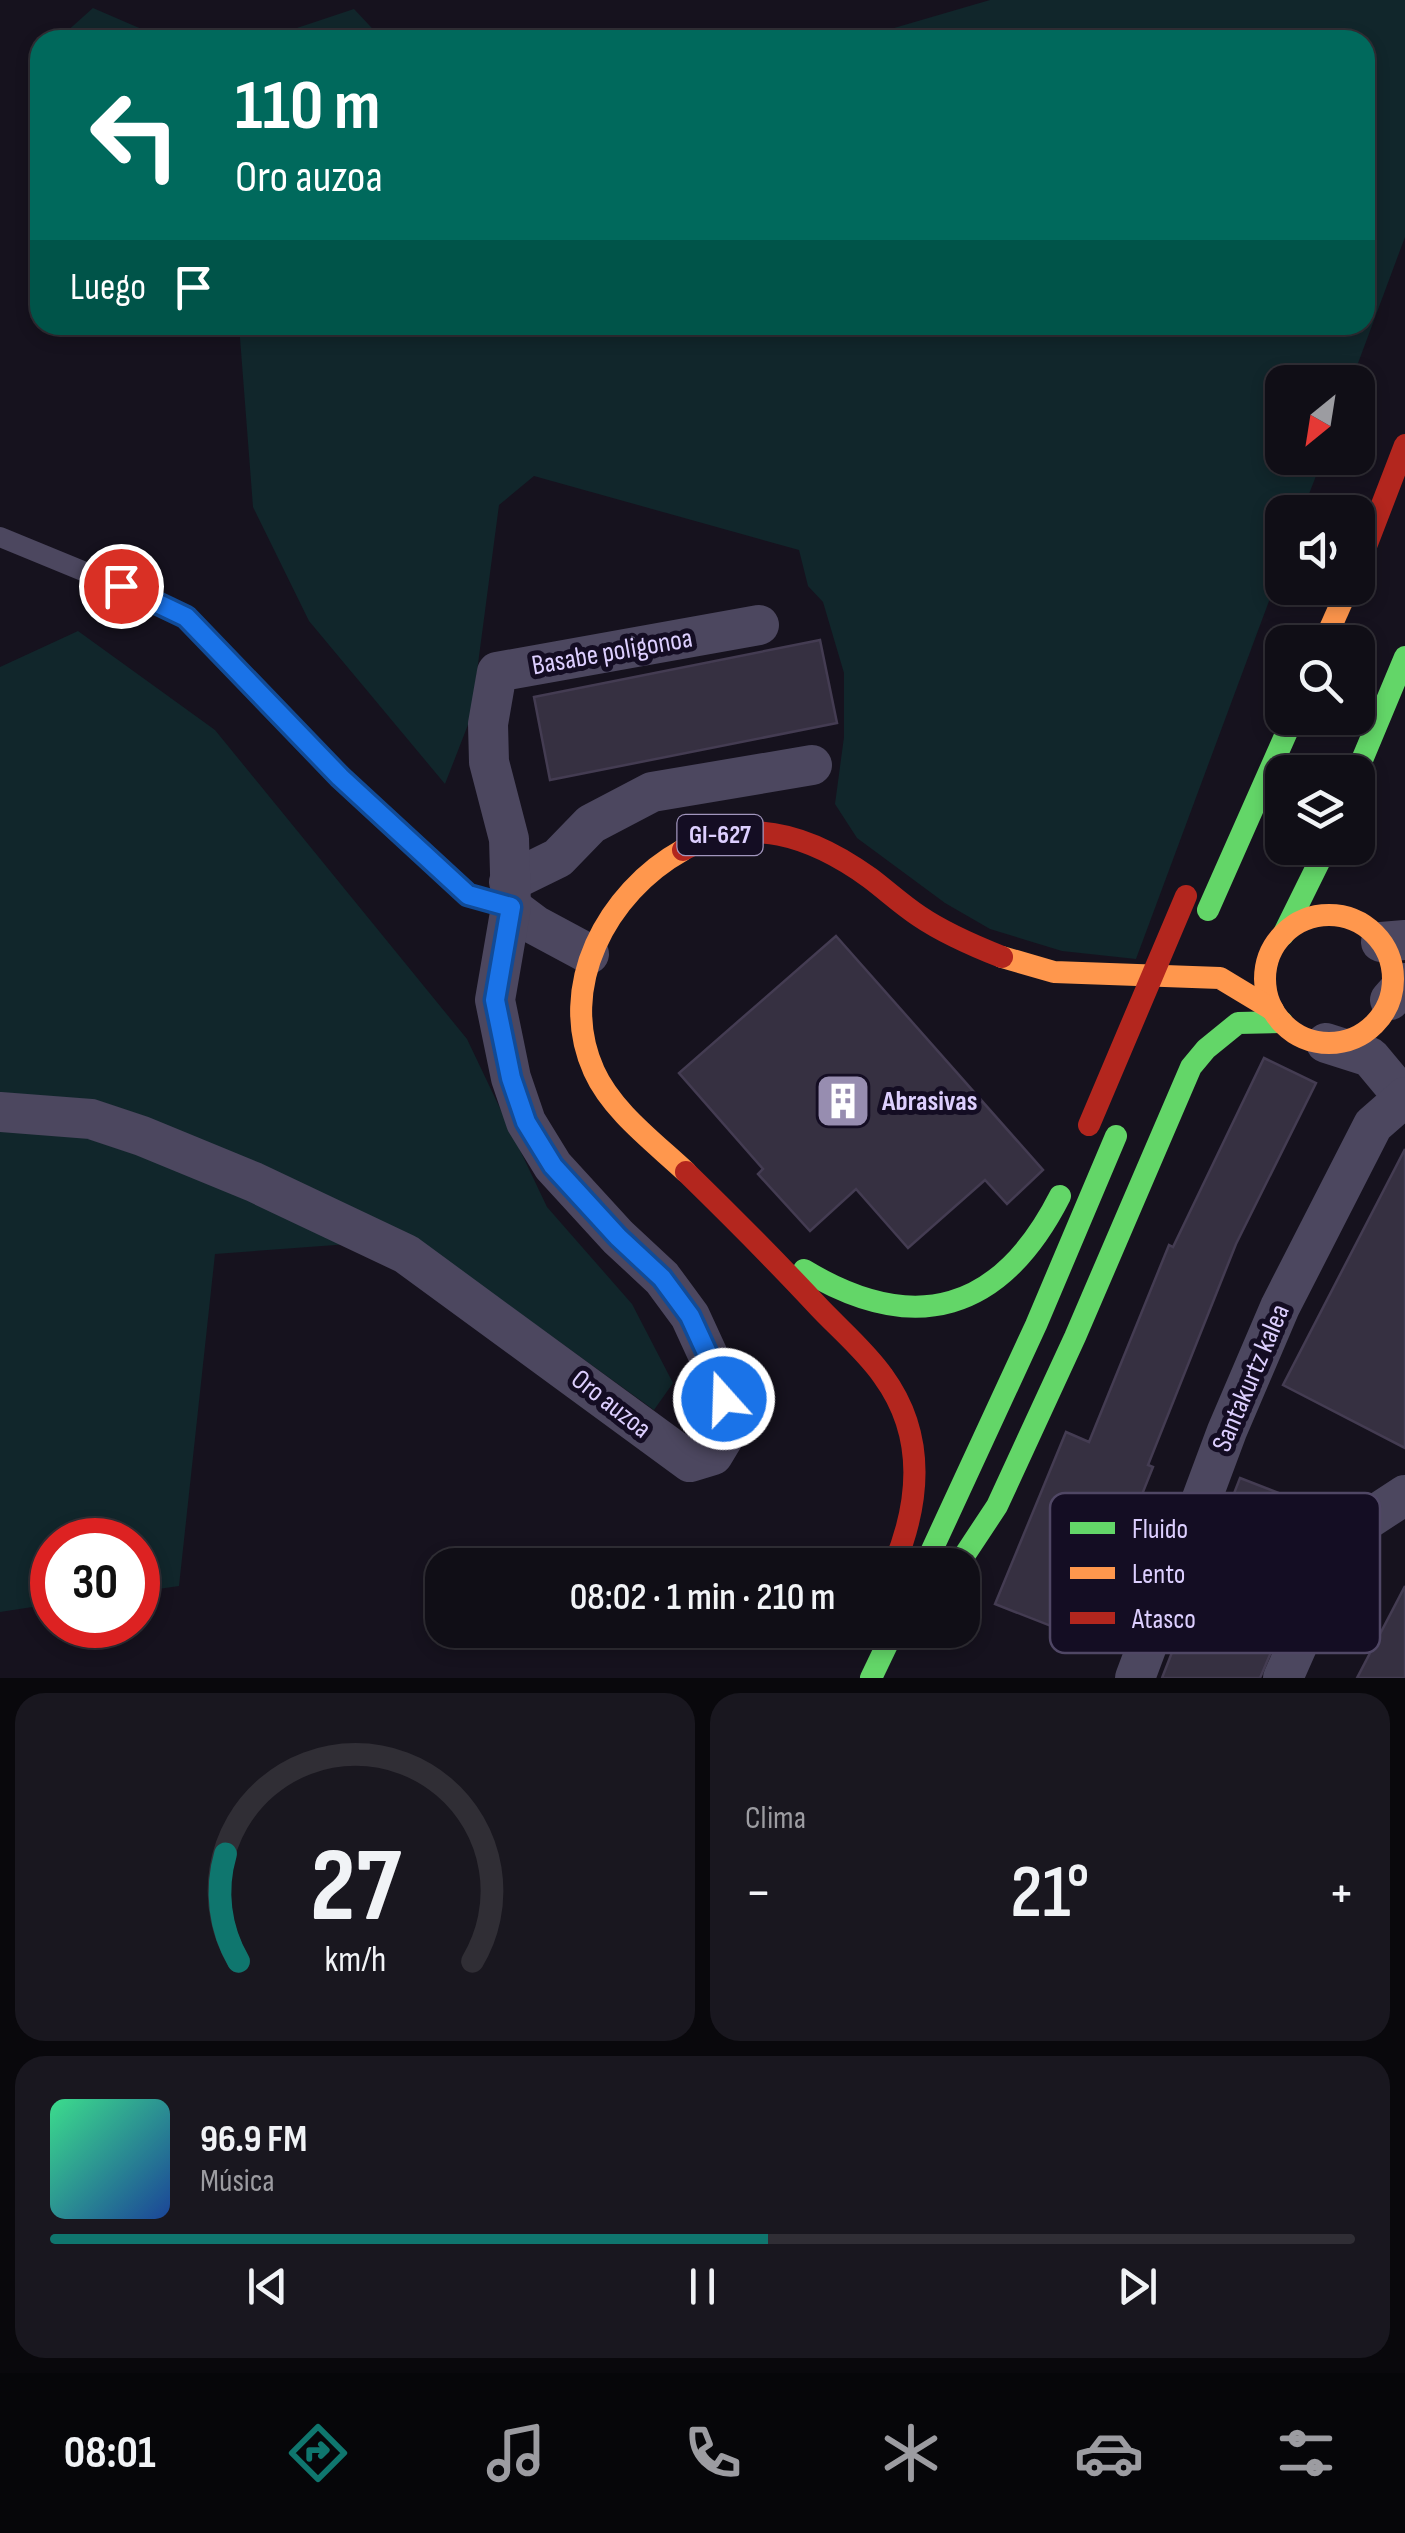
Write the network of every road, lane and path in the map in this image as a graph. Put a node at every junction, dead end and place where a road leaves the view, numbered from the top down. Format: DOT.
graph roads {
  1 [pos="1405,445"];
  2 [pos="1375,523"];
  3 [pos="0,536"];
  4 [pos="759,626"];
  5 [pos="1405,658"];
  6 [pos="1281,735"];
  7 [pos="1285,735"];
  8 [pos="1364,755"];
  9 [pos="812,765"];
  10 [pos="1216,835"];
  11 [pos="1320,865"];
  12 [pos="1332,865"];
  13 [pos="1190,888"];
  14 [pos="510,895"];
  15 [pos="1338,899"];
  16 [pos="1204,919"];
  17 [pos="1278,941"];
  18 [pos="1393,941"];
  19 [pos="589,954"];
  20 [pos="1187,962"];
  21 [pos="1220,978"];
  22 [pos="1173,997"];
  23 [pos="1277,1016"];
  24 [pos="1384,1017"];
  25 [pos="1326,1043"];
  26 [pos="1405,1098"];
  27 [pos="0,1112"];
  28 [pos="1120,1127"];
  29 [pos="1086,1133"];
  30 [pos="1068,1176"];
  31 [pos="755,1239"];
  32 [pos="1204,1493"];
  33 [pos="1405,1495"];
  34 [pos="1380,1511"];
  35 [pos="901,1548"];
  36 [pos="933,1548"];
  37 [pos="970,1548"];
  38 [pos="886,1648"];
  39 [pos="1144,1653"];
  40 [pos="1294,1653"];
  41 [pos="871,1678"];
  42 [pos="1135,1678"];
  43 [pos="1283,1678"];
  1 -- 2 [label="main road"];
  3 -- 14 [label="lane"];
  4 -- 14 [label="street, Basabe poligonoa"];
  5 -- 8 [label="main road"];
  6 -- 10 [label="main road"];
  7 -- 16 [label="main road"];
  9 -- 14 [label="street"];
  11 -- 17 [label="main road"];
  12 -- 15 [label="main road"];
  13 -- 29 [label="main road, bridge"];
  14 -- 19 [label="street"];
  14 -- 27 [label="street, Oro auzoa"];
  15 -- 17 [label="main road"];
  15 -- 18 [label="main road"];
  17 -- 21 [label="main road"];
  17 -- 23 [label="main road"];
  18 -- 24 [label="main road"];
  19 -- 21 [label="main road, GI-627"];
  19 -- 31 [label="main road, GI-627"];
  20 -- 22 [label="main road"];
  21 -- 23 [label="main road, GI-627"];
  23 -- 25 [label="main road, GI-627"];
  23 -- 37 [label="main road"];
  24 -- 25 [label="street"];
  24 -- 26 [label="street"];
  26 -- 32 [label="street, Santakurtz kalea"];
  28 -- 36 [label="main road"];
  30 -- 31 [label="main road, GI-627"];
  31 -- 35 [label="main road, GI-627"];
  33 -- 34 [label="street"];
  38 -- 41 [label="main road"];
  39 -- 42 [label="street, Santakurtz kalea"];
  40 -- 43 [label="street"];
}
